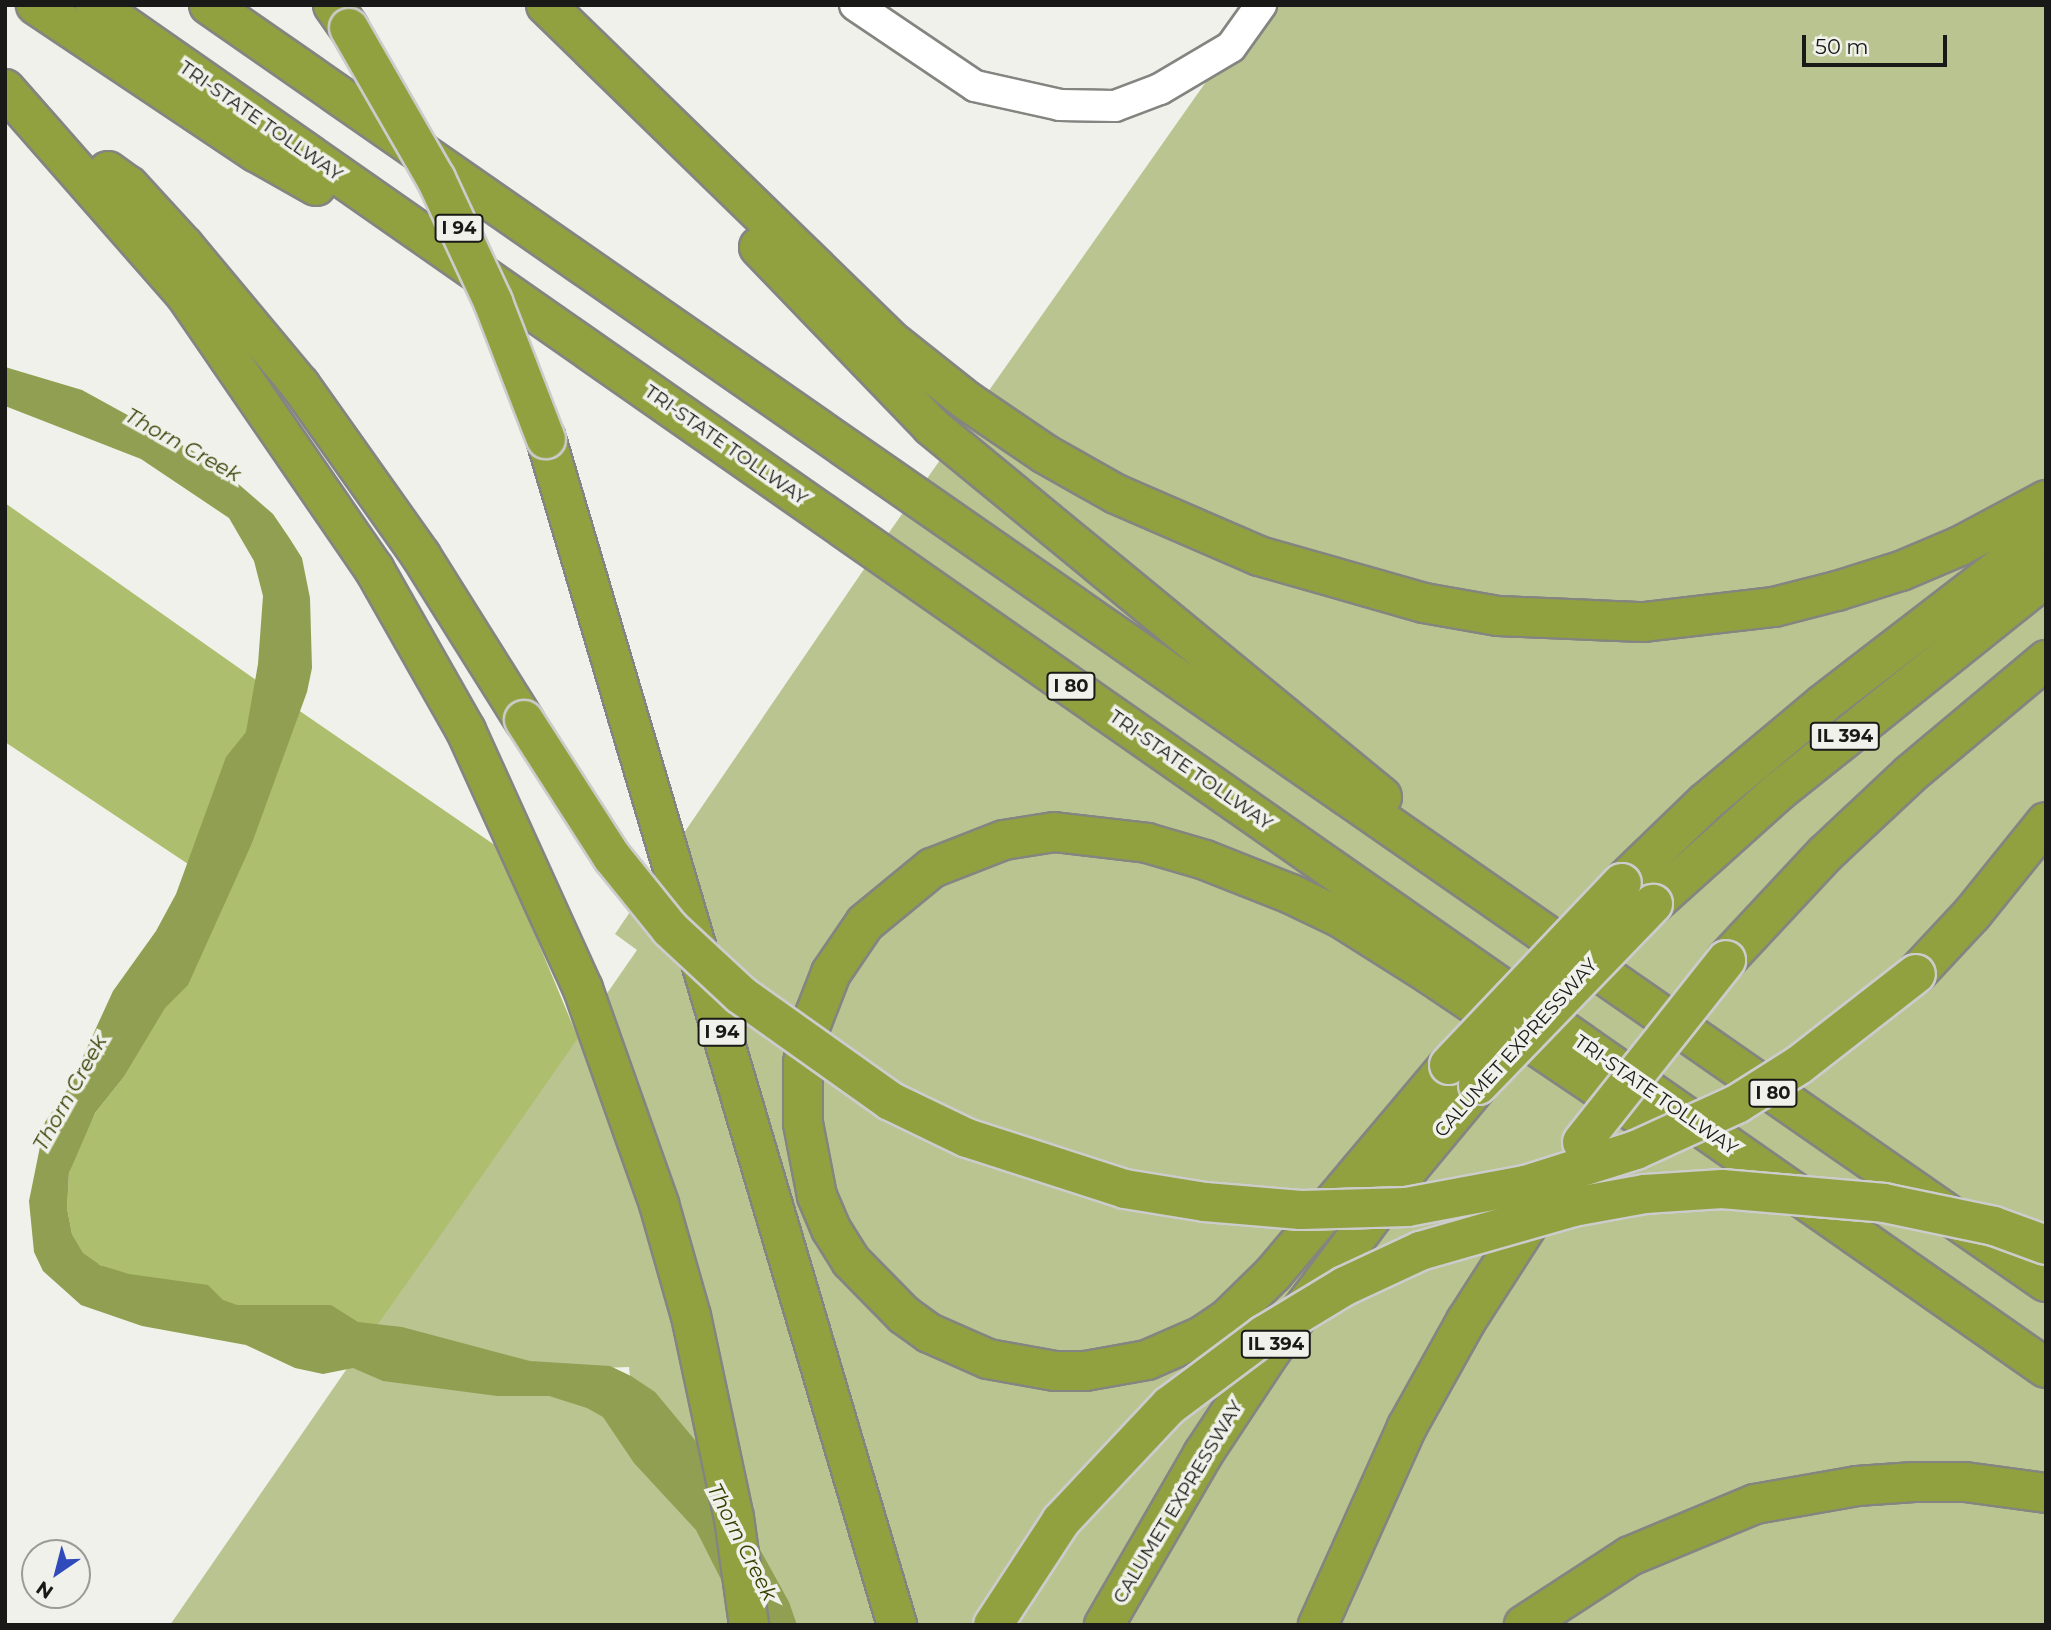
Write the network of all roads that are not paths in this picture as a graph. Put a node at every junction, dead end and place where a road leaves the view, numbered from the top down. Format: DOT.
graph roads {
  1 [pos="36,5"];
  2 [pos="95,5"];
  3 [pos="209,5"];
  4 [pos="533,5"];
  5 [pos="547,5"];
  6 [pos="855,5"];
  7 [pos="1261,5"];
  8 [pos="341,17"];
  9 [pos="16,100"];
  10 [pos="533,310"];
  11 [pos="2046,500"];
  12 [pos="2046,532"];
  13 [pos="2046,577"];
  14 [pos="2046,660"];
  15 [pos="2046,822"];
  16 [pos="1500,904"];
  17 [pos="1463,1075"];
  18 [pos="2046,1245"];
  19 [pos="1908,1270"];
  20 [pos="2046,1282"];
  21 [pos="2046,1368"];
  22 [pos="2046,1493"];
  23 [pos="749,1625"];
  24 [pos="897,1625"];
  25 [pos="993,1625"];
  26 [pos="1104,1625"];
  27 [pos="1318,1625"];
  28 [pos="1524,1625"];
  1 -- 10 [label="highway"];
  2 -- 10 [label="highway, TRI-STATE TOLLWAY / I 80"];
  3 -- 16 [label="highway, I 80"];
  4 -- 16 [label="highway"];
  5 -- 11 [label="highway"];
  6 -- 7 [label="street"];
  8 -- 24 [label="highway, I 94, bridge"];
  9 -- 15 [label="highway, bridge"];
  9 -- 23 [label="highway"];
  10 -- 19 [label="highway, TRI-STATE TOLLWAY / I 80"];
  12 -- 17 [label="highway, bridge"];
  13 -- 17 [label="highway, CALUMET EXPRESSWAY / IL 394, bridge"];
  14 -- 27 [label="highway, bridge"];
  16 -- 20 [label="highway, I 80"];
  17 -- 19 [label="highway"];
  17 -- 26 [label="highway, CALUMET EXPRESSWAY / IL 394"];
  18 -- 25 [label="highway, bridge"];
  19 -- 21 [label="highway, TRI-STATE TOLLWAY / I 80"];
  22 -- 28 [label="highway"];
}
